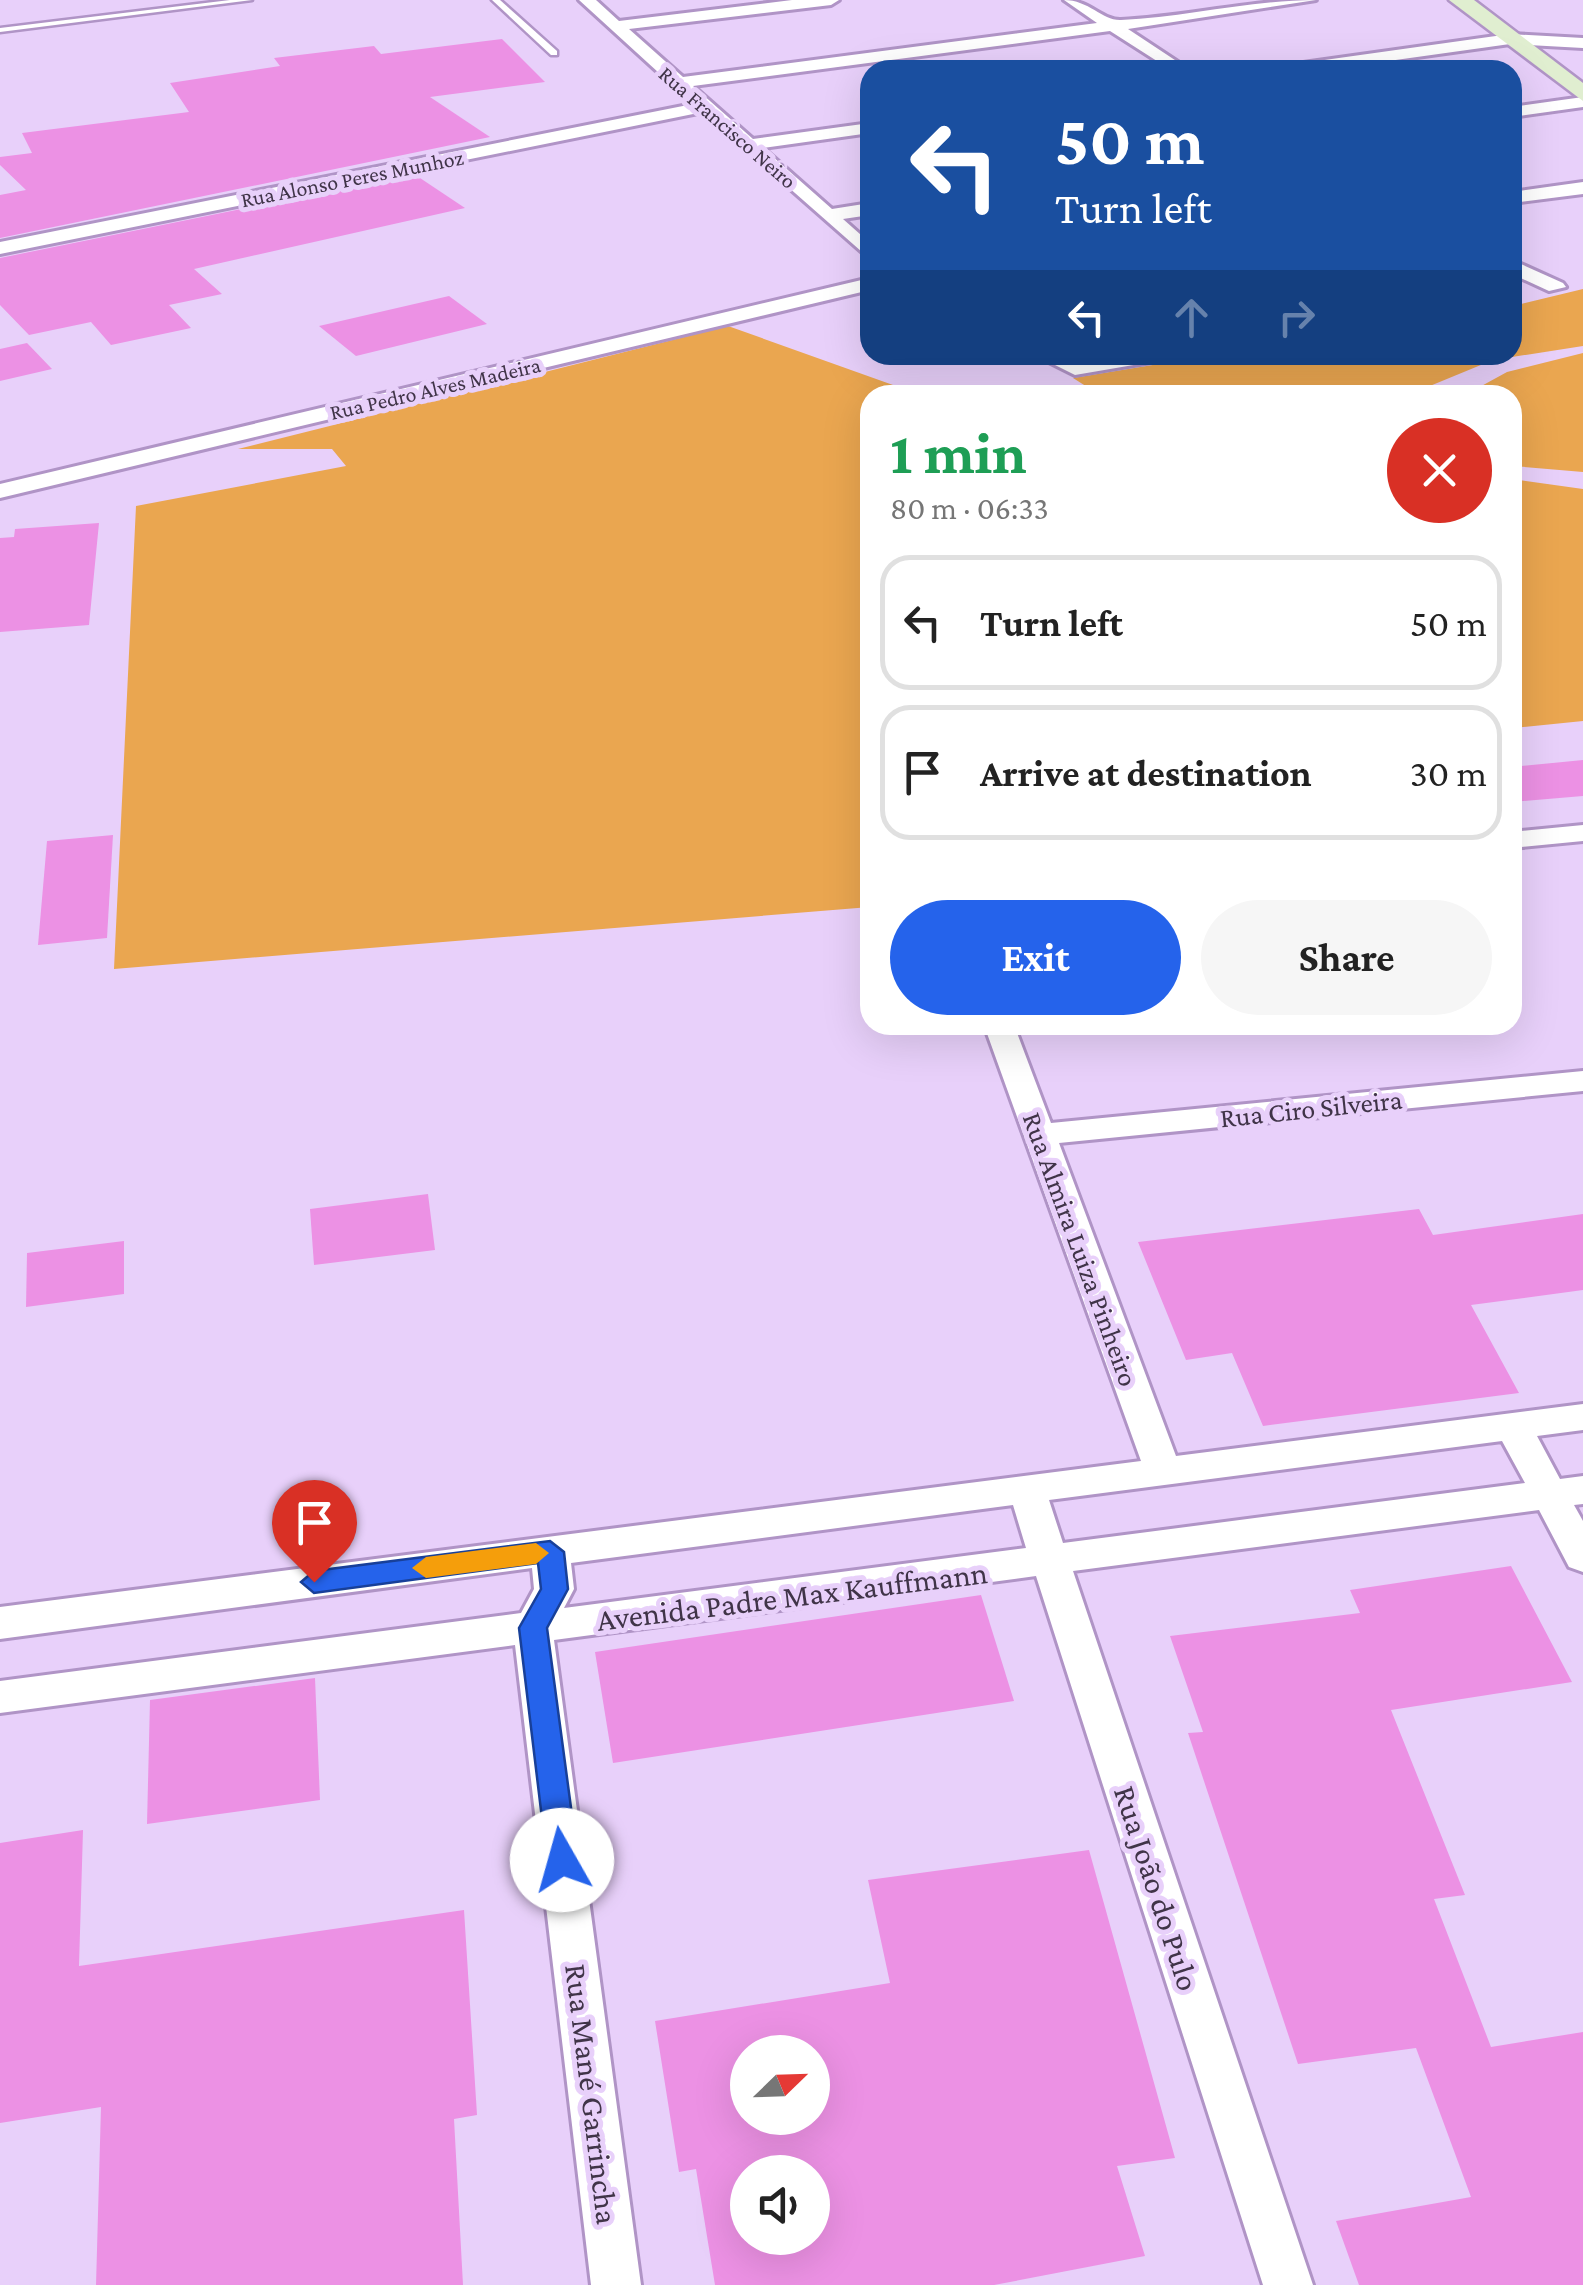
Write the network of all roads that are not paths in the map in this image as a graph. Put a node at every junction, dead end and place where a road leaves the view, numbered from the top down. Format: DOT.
graph roads {
  1 [pos="248,0"];
  2 [pos="496,0"];
  3 [pos="587,0"];
  4 [pos="831,0"];
  5 [pos="1072,0"];
  6 [pos="1308,0"];
  7 [pos="1460,0"];
  8 [pos="614,26"];
  9 [pos="1112,26"];
  10 [pos="0,30"];
  11 [pos="1510,39"];
  12 [pos="1583,43"];
  13 [pos="554,52"];
  14 [pos="1166,60"];
  15 [pos="1360,60"];
  16 [pos="678,84"];
  17 [pos="1583,98"];
  18 [pos="704,107"];
  19 [pos="1522,110"];
  20 [pos="860,129"];
  21 [pos="748,145"];
  22 [pos="1583,188"];
  23 [pos="1522,197"];
  24 [pos="860,210"];
  25 [pos="829,215"];
  26 [pos="860,244"];
  27 [pos="0,248"];
  28 [pos="1522,271"];
  29 [pos="860,286"];
  30 [pos="1522,292"];
  31 [pos="1066,365"];
  32 [pos="1098,365"];
  33 [pos="0,491"];
  34 [pos="1583,833"];
  35 [pos="1522,839"];
  36 [pos="1003,1035"];
  37 [pos="1583,1080"];
  38 [pos="1038,1135"];
  39 [pos="1583,1417"];
  40 [pos="1513,1426"];
  41 [pos="1164,1474"];
  42 [pos="1027,1491"];
  43 [pos="1567,1492"];
  44 [pos="550,1552"];
  45 [pos="1583,1557"];
  46 [pos="1050,1563"];
  47 [pos="0,1623"];
  48 [pos="533,1628"];
  49 [pos="0,1696"];
  50 [pos="616,2285"];
  51 [pos="1288,2285"];
  1 -- 10 [label="lane"];
  2 -- 13 [label="lane"];
  3 -- 8 [label="street, Rua Francisco Neiro"];
  4 -- 8 [label="street"];
  5 -- 9 [label="street"];
  6 -- 9 [label="street"];
  7 -- 11 [label="street"];
  8 -- 16 [label="street, Rua Francisco Neiro"];
  9 -- 14 [label="street"];
  9 -- 16 [label="street"];
  11 -- 12 [label="street"];
  11 -- 15 [label="street"];
  11 -- 17 [label="street"];
  16 -- 18 [label="street, Rua Francisco Neiro"];
  17 -- 19 [label="street"];
  18 -- 21 [label="street, Rua Francisco Neiro"];
  18 -- 27 [label="street, Rua Alonso Peres Munhoz"];
  20 -- 21 [label="street"];
  21 -- 25 [label="street, Rua Francisco Neiro"];
  22 -- 23 [label="street"];
  24 -- 25 [label="street"];
  25 -- 26 [label="street, Rua Francisco Neiro"];
  28 -- 30 [label="street"];
  29 -- 33 [label="street, Rua Pedro Alves Madeira"];
  31 -- 32 [label="street"];
  34 -- 35 [label="street"];
  36 -- 38 [label="street, Rua Almira Luiza Pinheiro"];
  37 -- 38 [label="street, Rua Ciro Silveira"];
  38 -- 41 [label="street, Rua Almira Luiza Pinheiro"];
  39 -- 40 [label="street"];
  40 -- 41 [label="street"];
  40 -- 43 [label="street"];
  41 -- 42 [label="street"];
  42 -- 44 [label="street"];
  42 -- 46 [label="street, Rua João do Pulo"];
  43 -- 45 [label="street"];
  43 -- 46 [label="street, Avenida Padre Max Kauffmann"];
  44 -- 47 [label="street"];
  44 -- 48 [label="street"];
  46 -- 48 [label="street, Avenida Padre Max Kauffmann"];
  46 -- 51 [label="street, Rua João do Pulo"];
  48 -- 49 [label="street, Avenida Padre Max Kauffmann"];
  48 -- 50 [label="street, Rua Mané Garrincha"];
}
